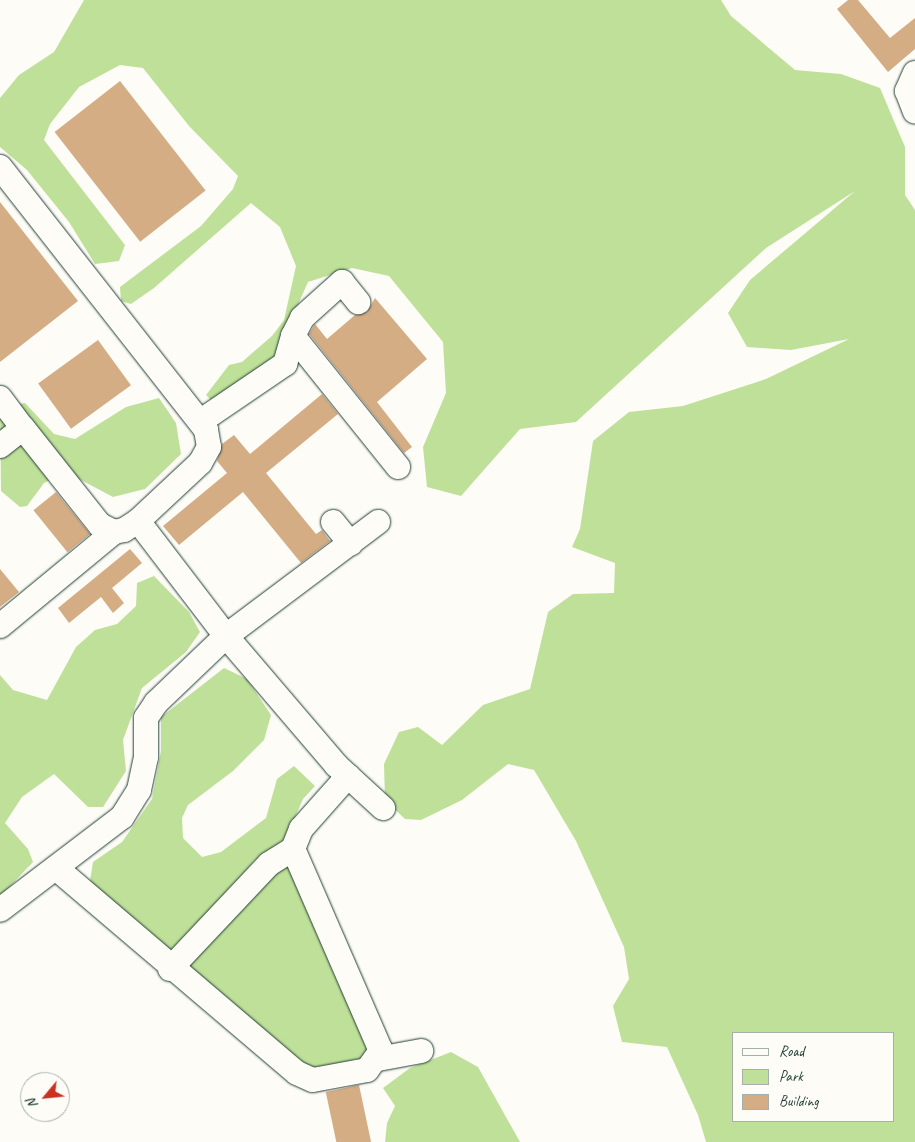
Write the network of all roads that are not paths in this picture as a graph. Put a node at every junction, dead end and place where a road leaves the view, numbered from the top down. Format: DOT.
graph roads {
  1 [pos="915,73"];
  2 [pos="915,112"];
  3 [pos="0,167"];
  4 [pos="358,302"];
  5 [pos="293,336"];
  6 [pos="0,398"];
  7 [pos="201,421"];
  8 [pos="23,428"];
  9 [pos="0,446"];
  10 [pos="398,467"];
  11 [pos="138,521"];
  12 [pos="333,522"];
  13 [pos="378,522"];
  14 [pos="114,532"];
  15 [pos="351,544"];
  16 [pos="0,626"];
  17 [pos="226,636"];
  18 [pos="348,776"];
  19 [pos="383,808"];
  20 [pos="293,849"];
  21 [pos="56,868"];
  22 [pos="0,910"];
  23 [pos="170,968"];
  24 [pos="421,1051"];
  25 [pos="378,1059"];
  1 -- 2 [label="lane"];
  3 -- 7 [label="lane"];
  4 -- 5 [label="lane"];
  5 -- 7 [label="lane"];
  5 -- 10 [label="lane"];
  6 -- 8 [label="lane"];
  7 -- 11 [label="lane"];
  8 -- 9 [label="lane"];
  8 -- 14 [label="lane"];
  11 -- 14 [label="lane"];
  11 -- 17 [label="lane"];
  12 -- 15 [label="lane"];
  13 -- 15 [label="lane"];
  14 -- 16 [label="lane"];
  15 -- 17 [label="lane"];
  17 -- 18 [label="lane"];
  17 -- 21 [label="lane"];
  18 -- 19 [label="lane"];
  18 -- 20 [label="lane"];
  20 -- 23 [label="lane"];
  20 -- 25 [label="lane"];
  21 -- 22 [label="lane"];
  21 -- 23 [label="lane"];
  23 -- 25 [label="lane"];
  24 -- 25 [label="lane"];
}
